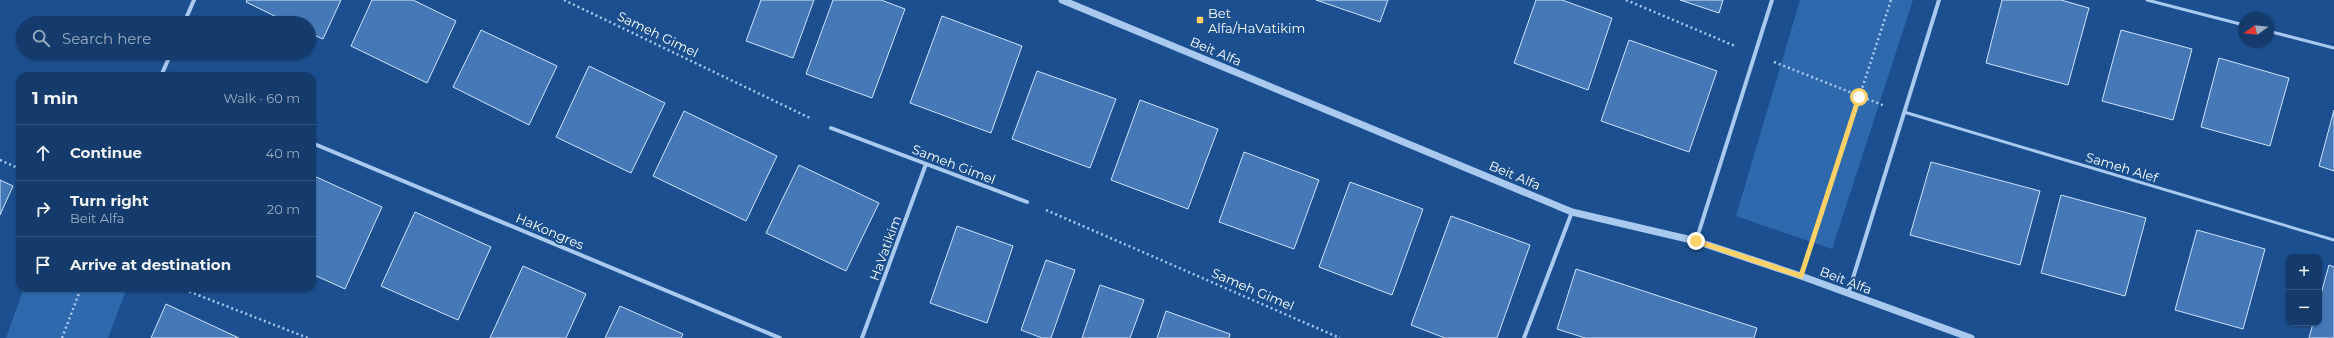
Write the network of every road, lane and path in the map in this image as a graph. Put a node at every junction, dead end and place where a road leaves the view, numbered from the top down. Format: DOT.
graph roads {
  1 [pos="194,0"];
  2 [pos="564,0"];
  3 [pos="1062,0"];
  4 [pos="1626,0"];
  5 [pos="1772,0"];
  6 [pos="1891,0"];
  7 [pos="1939,0"];
  8 [pos="2147,0"];
  9 [pos="187,16"];
  10 [pos="2238,23"];
  11 [pos="2274,33"];
  12 [pos="2334,48"];
  13 [pos="1755,54"];
  14 [pos="168,60"];
  15 [pos="163,72"];
  16 [pos="1859,97"];
  17 [pos="1904,112"];
  18 [pos="831,128"];
  19 [pos="316,145"];
  20 [pos="0,160"];
  21 [pos="926,164"];
  22 [pos="16,167"];
  23 [pos="1027,202"];
  24 [pos="1572,212"];
  25 [pos="2334,240"];
  26 [pos="1696,241"];
  27 [pos="1801,276"];
  28 [pos="79,292"];
  29 [pos="190,292"];
  30 [pos="1848,294"];
  31 [pos="62,338"];
  32 [pos="308,338"];
  33 [pos="780,338"];
  34 [pos="862,338"];
  35 [pos="1340,338"];
  36 [pos="1524,338"];
  37 [pos="1971,338"];
  1 -- 9 [label="street"];
  2 -- 18 [label="path, Sameh Gimel"];
  3 -- 24 [label="street, Beit Alfa"];
  4 -- 13 [label="path"];
  5 -- 13 [label="street"];
  6 -- 16 [label="path"];
  7 -- 17 [label="street"];
  8 -- 10 [label="lane"];
  11 -- 12 [label="lane"];
  13 -- 16 [label="path"];
  13 -- 26 [label="street"];
  14 -- 15 [label="street"];
  16 -- 17 [label="path"];
  16 -- 27 [label="path"];
  17 -- 25 [label="lane, Sameh Alef"];
  17 -- 30 [label="street"];
  18 -- 21 [label="street, Sameh Gimel"];
  19 -- 33 [label="street, HaKongres"];
  20 -- 22 [label="path"];
  21 -- 23 [label="street, Sameh Gimel"];
  21 -- 34 [label="street, HaVatikim"];
  23 -- 35 [label="path, Sameh Gimel"];
  24 -- 26 [label="street, Beit Alfa"];
  24 -- 36 [label="street"];
  26 -- 27 [label="street, Beit Alfa"];
  27 -- 30 [label="street, Beit Alfa"];
  28 -- 31 [label="path"];
  29 -- 32 [label="path"];
  30 -- 37 [label="street, Beit Alfa"];
}
